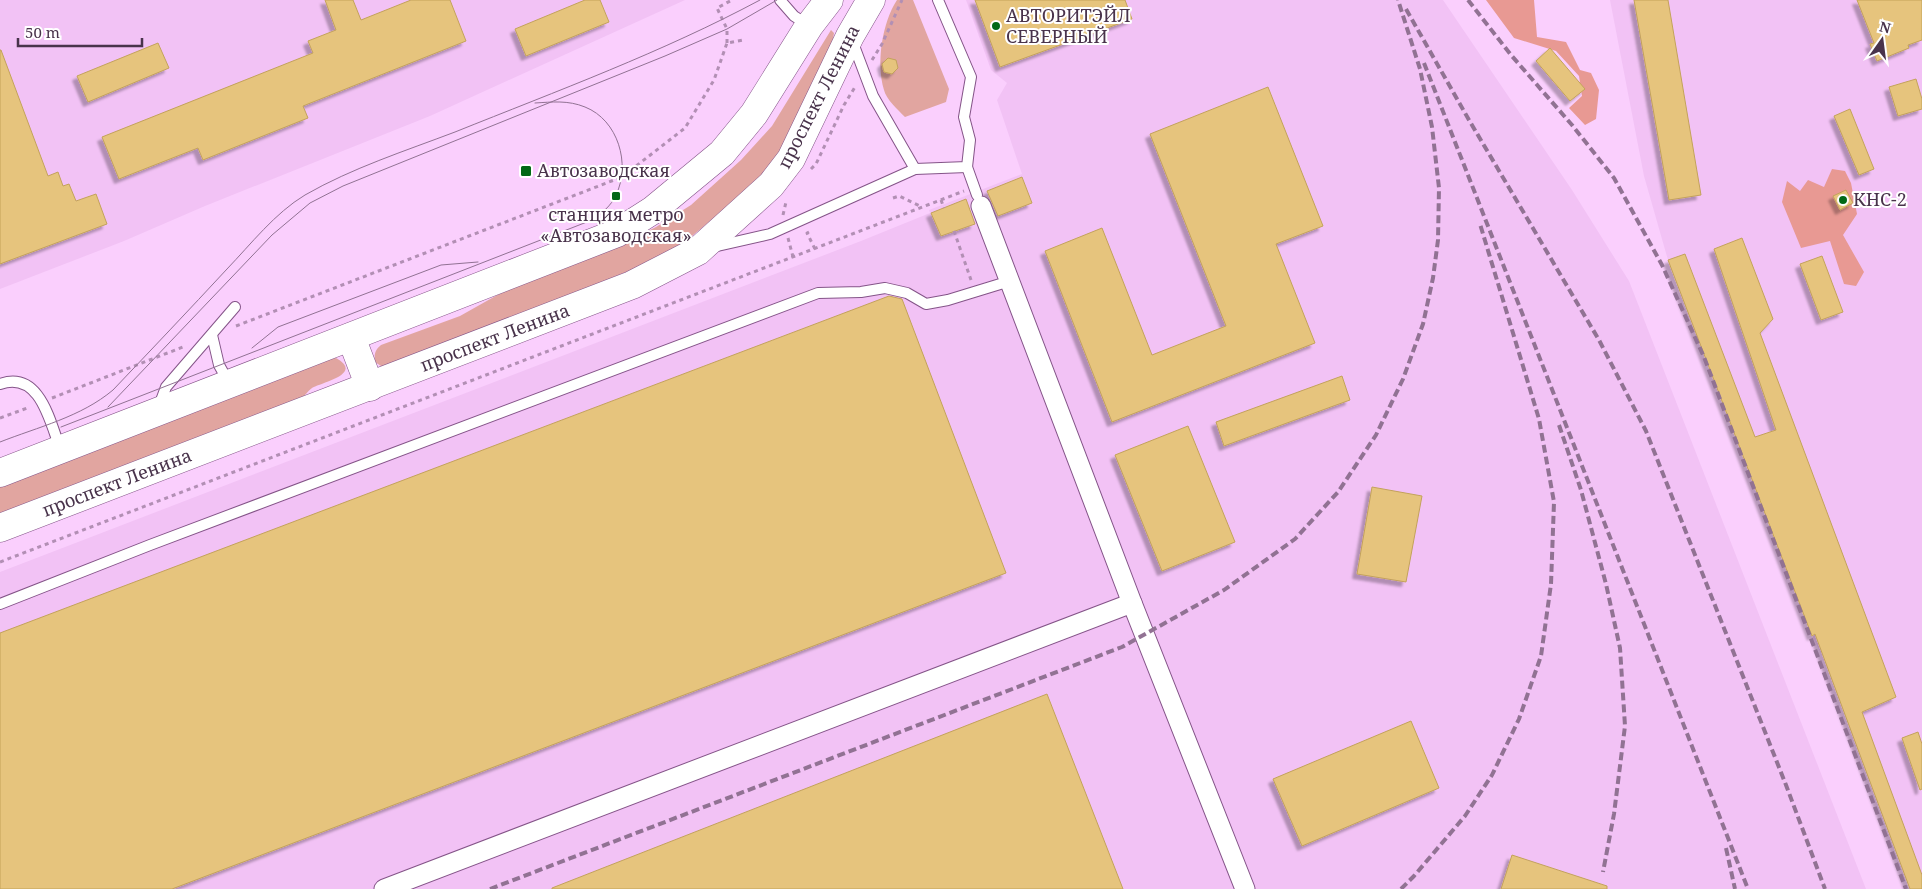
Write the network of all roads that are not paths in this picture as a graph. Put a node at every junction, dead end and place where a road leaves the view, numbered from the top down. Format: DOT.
graph roads {
  1 [pos="780,0"];
  2 [pos="871,0"];
  3 [pos="938,0"];
  4 [pos="819,13"];
  5 [pos="850,36"];
  6 [pos="967,167"];
  7 [pos="915,170"];
  8 [pos="977,196"];
  9 [pos="698,251"];
  10 [pos="1010,281"];
  11 [pos="235,307"];
  12 [pos="212,335"];
  13 [pos="351,337"];
  14 [pos="0,384"];
  15 [pos="230,384"];
  16 [pos="370,387"];
  17 [pos="157,411"];
  18 [pos="61,449"];
  19 [pos="0,472"];
  20 [pos="0,528"];
  21 [pos="1132,603"];
  22 [pos="0,604"];
  23 [pos="384,889"];
  24 [pos="1245,889"];
  1 -- 4 [label="lane"];
  2 -- 5 [label="main road, проспект Ленина"];
  3 -- 6 [label="lane"];
  4 -- 5 [label="main road"];
  4 -- 13 [label="main road"];
  5 -- 7 [label="lane"];
  5 -- 9 [label="main road, проспект Ленина"];
  6 -- 7 [label="lane"];
  6 -- 8 [label="lane"];
  7 -- 9 [label="lane"];
  8 -- 10 [label="street"];
  9 -- 16 [label="main road, проспект Ленина"];
  10 -- 21 [label="street"];
  10 -- 22 [label="lane"];
  11 -- 12 [label="lane"];
  12 -- 15 [label="lane"];
  12 -- 17 [label="lane"];
  13 -- 15 [label="main road"];
  13 -- 16 [label="main road"];
  14 -- 18 [label="lane"];
  15 -- 17 [label="main road"];
  16 -- 20 [label="main road, проспект Ленина"];
  17 -- 18 [label="main road"];
  18 -- 19 [label="main road"];
  21 -- 23 [label="street"];
  21 -- 24 [label="street"];
}
